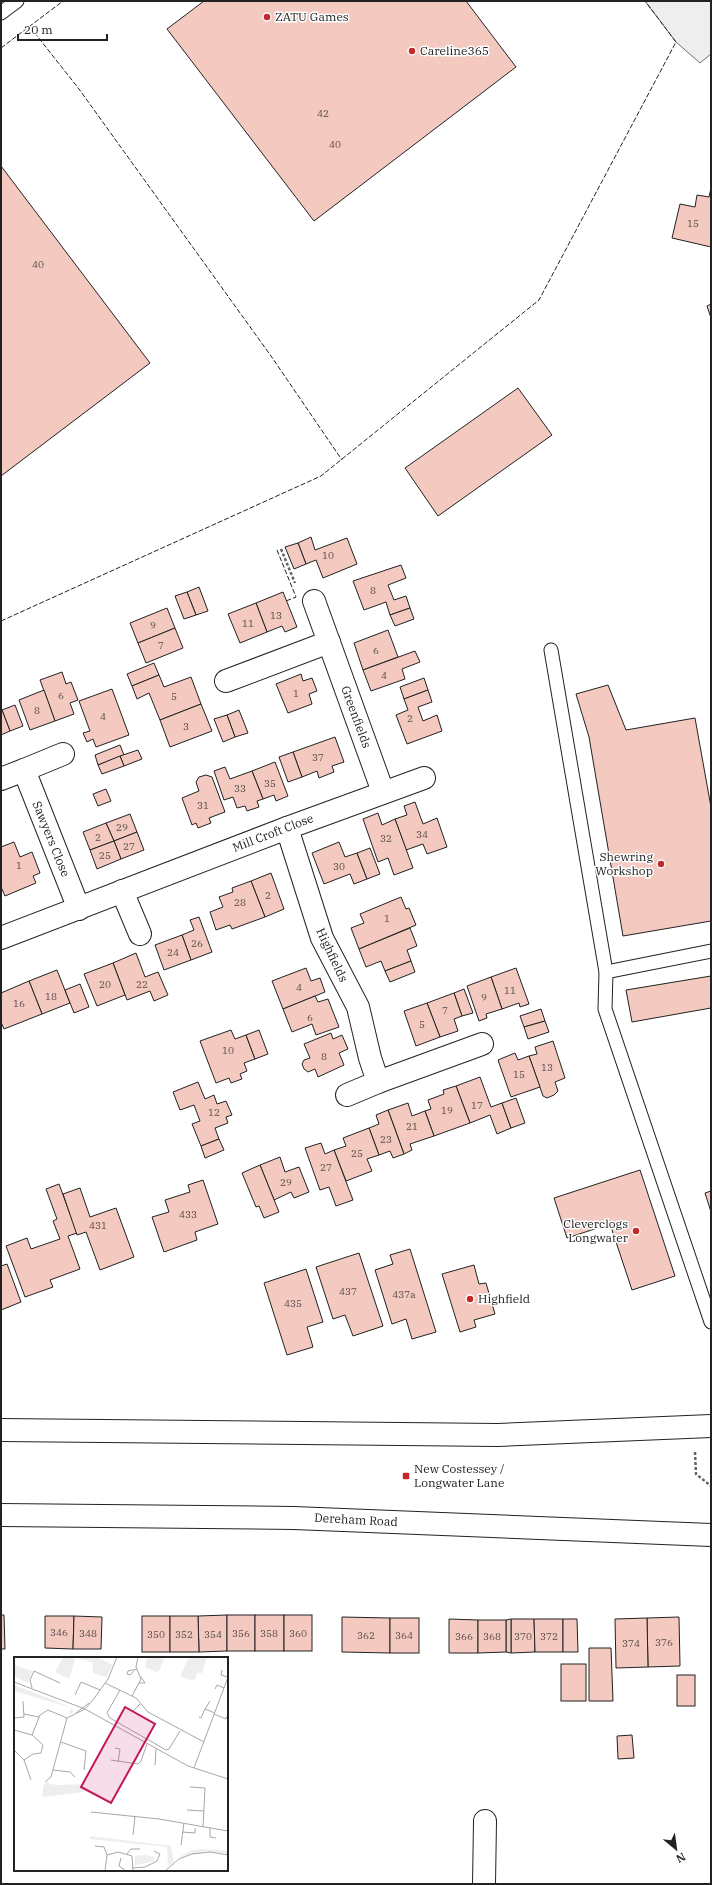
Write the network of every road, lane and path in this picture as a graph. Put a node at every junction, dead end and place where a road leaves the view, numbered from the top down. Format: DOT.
graph roads {
  1 [pos="17,1"];
  2 [pos="1,13"];
  3 [pos="281,548"];
  4 [pos="314,601"];
  5 [pos="329,642"];
  6 [pos="552,650"];
  7 [pos="226,681"];
  8 [pos="63,754"];
  9 [pos="24,770"];
  10 [pos="424,778"];
  11 [pos="1,779"];
  12 [pos="383,792"];
  13 [pos="287,828"];
  14 [pos="122,891"];
  15 [pos="79,909"];
  16 [pos="140,934"];
  17 [pos="1,938"];
  18 [pos="711,951"];
  19 [pos="606,972"];
  20 [pos="482,1044"];
  21 [pos="378,1082"];
  22 [pos="347,1095"];
  23 [pos="711,1322"];
  24 [pos="711,1426"];
  25 [pos="1,1430"];
  26 [pos="696,1460"];
  27 [pos="711,1486"];
  28 [pos="1,1515"];
  29 [pos="711,1535"];
  30 [pos="485,1821"];
  31 [pos="484,1884"];
  1 -- 2 [label="lane"];
  3 -- 4 [label="path"];
  4 -- 5 [label="main road, Greenfields"];
  5 -- 7 [label="main road"];
  5 -- 12 [label="main road, Greenfields"];
  6 -- 19 [label="lane"];
  8 -- 9 [label="main road"];
  9 -- 11 [label="main road"];
  9 -- 15 [label="main road, Sawyers Close"];
  10 -- 12 [label="main road, Mill Croft Close"];
  12 -- 13 [label="main road, Mill Croft Close"];
  13 -- 14 [label="main road, Mill Croft Close"];
  13 -- 21 [label="main road, Highfields"];
  14 -- 15 [label="main road, Mill Croft Close"];
  14 -- 16 [label="main road"];
  15 -- 17 [label="main road, Mill Croft Close"];
  18 -- 19 [label="lane"];
  19 -- 23 [label="lane"];
  20 -- 21 [label="main road"];
  21 -- 22 [label="main road"];
  24 -- 25 [label="main road"];
  26 -- 27 [label="path"];
  28 -- 29 [label="main road, Dereham Road"];
  30 -- 31 [label="main road"];
}
